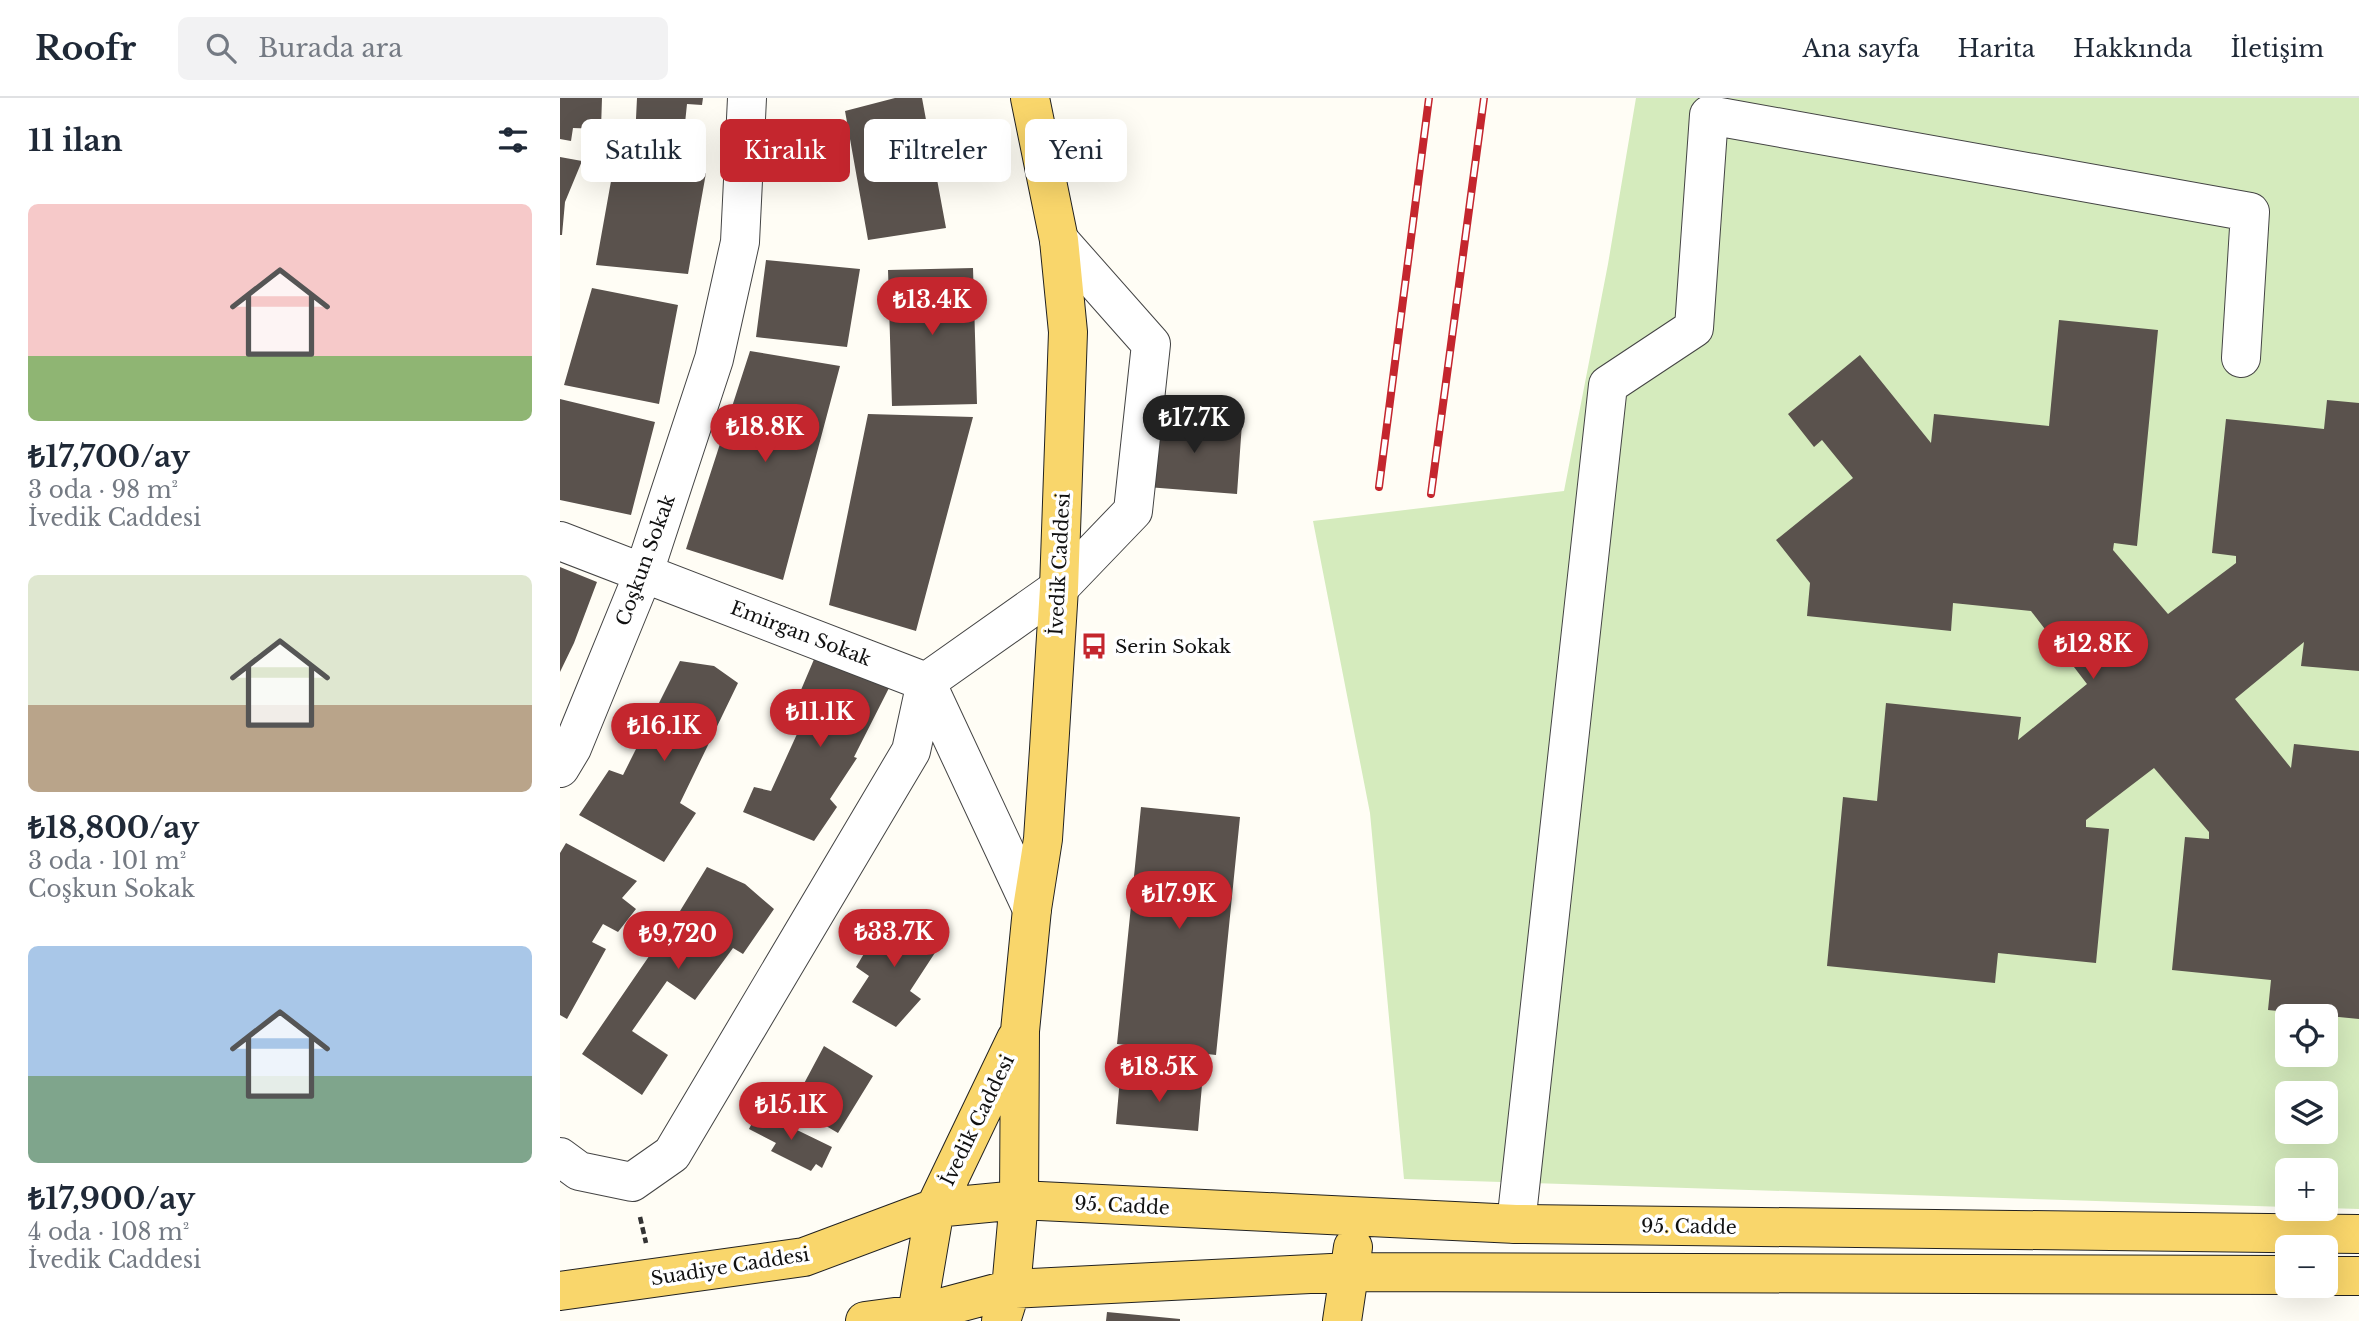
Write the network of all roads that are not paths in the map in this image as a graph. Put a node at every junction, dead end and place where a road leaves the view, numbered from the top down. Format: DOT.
graph roads {
  1 [pos="747,98"];
  2 [pos="1030,98"];
  3 [pos="1059,240"];
  4 [pos="2241,358"];
  5 [pos="560,541"];
  6 [pos="644,572"];
  7 [pos="1059,588"];
  8 [pos="926,682"];
  9 [pos="560,768"];
  10 [pos="1032,909"];
  11 [pos="1020,1031"];
  12 [pos="560,1157"];
  13 [pos="1019,1200"];
  14 [pos="935,1208"];
  15 [pos="1356,1216"];
  16 [pos="1516,1223"];
  17 [pos="2359,1234"];
  18 [pos="1351,1272"];
  19 [pos="2275,1275"];
  20 [pos="2338,1276"];
  21 [pos="2359,1276"];
  22 [pos="560,1291"];
  23 [pos="1006,1305"];
  24 [pos="918,1318"];
  25 [pos="865,1321"];
  26 [pos="1342,1321"];
  1 -- 6 [label="street, Coşkun Sokak"];
  2 -- 3 [label="main road, İvedik Caddesi"];
  3 -- 7 [label="main road, İvedik Caddesi"];
  3 -- 7 [label="street"];
  4 -- 16 [label="street"];
  5 -- 6 [label="street, Emirgan Sokak"];
  6 -- 8 [label="street, Emirgan Sokak"];
  6 -- 9 [label="street, Coşkun Sokak"];
  7 -- 8 [label="street"];
  7 -- 10 [label="main road, İvedik Caddesi"];
  8 -- 10 [label="street"];
  8 -- 12 [label="street"];
  10 -- 11 [label="main road, İvedik Caddesi"];
  11 -- 13 [label="main road, İvedik Caddesi"];
  11 -- 14 [label="main road, İvedik Caddesi"];
  13 -- 14 [label="main road, İvedik Caddesi"];
  13 -- 15 [label="main road, 95. Cadde"];
  13 -- 23 [label="main road, İvedik Caddesi"];
  14 -- 22 [label="main road, Suadiye Caddesi"];
  14 -- 24 [label="main road, İvedik Caddesi"];
  15 -- 16 [label="main road, 95. Cadde"];
  15 -- 18 [label="main road"];
  16 -- 17 [label="main road, 95. Cadde"];
  18 -- 19 [label="main road"];
  18 -- 23 [label="main road"];
  18 -- 26 [label="main road"];
  20 -- 21 [label="main road"];
  23 -- 24 [label="main road"];
  24 -- 25 [label="main road"];
}
